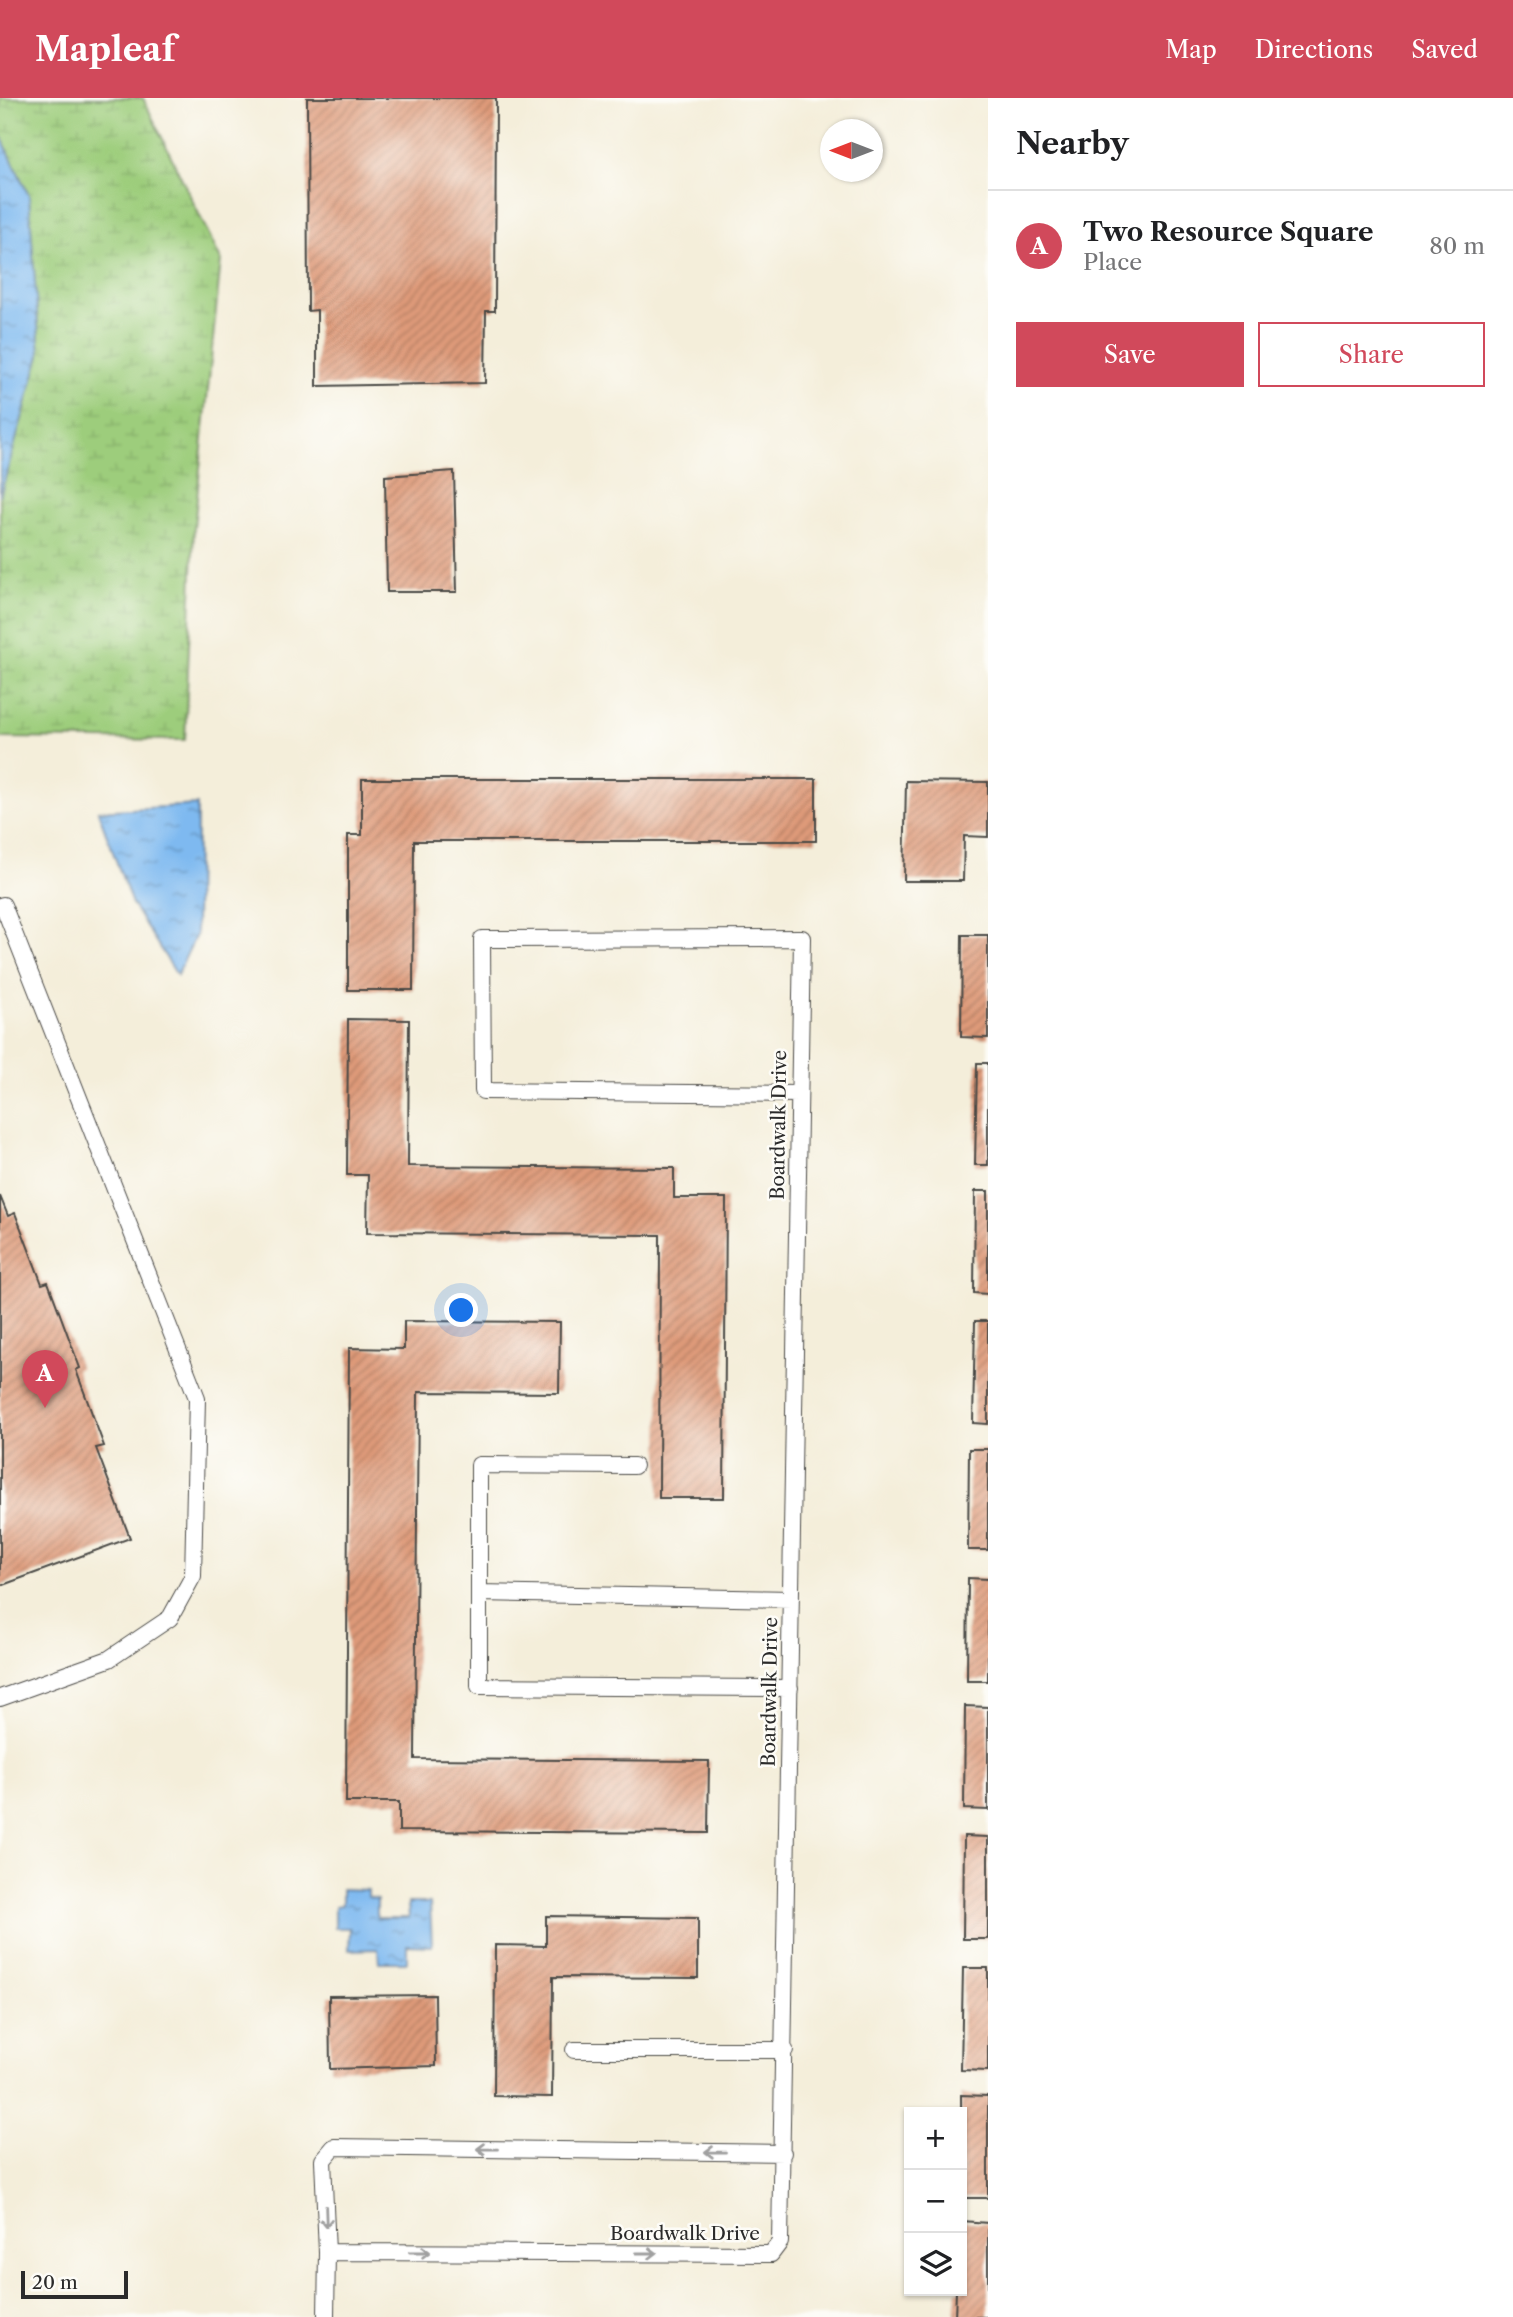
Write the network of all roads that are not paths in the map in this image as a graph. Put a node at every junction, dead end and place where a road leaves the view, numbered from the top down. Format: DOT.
graph roads {
  1 [pos="0,906"];
  2 [pos="799,1094"];
  3 [pos="634,1466"];
  4 [pos="479,1593"];
  5 [pos="791,1599"];
  6 [pos="790,1688"];
  7 [pos="0,1698"];
  8 [pos="574,2050"];
  9 [pos="785,2050"];
  10 [pos="783,2153"];
  11 [pos="327,2252"];
  12 [pos="326,2317"];
  1 -- 7 [label="lane"];
  2 -- 2 [label="lane, Boardwalk Drive"];
  2 -- 5 [label="lane, Boardwalk Drive"];
  3 -- 4 [label="lane"];
  4 -- 5 [label="lane"];
  4 -- 6 [label="lane"];
  5 -- 6 [label="lane, Boardwalk Drive"];
  6 -- 9 [label="lane, Boardwalk Drive"];
  8 -- 9 [label="lane"];
  9 -- 10 [label="lane, Boardwalk Drive"];
  11 -- 10 [label="lane, Boardwalk Drive, one-way"];
  10 -- 11 [label="lane, one-way"];
  11 -- 12 [label="lane"];
}
